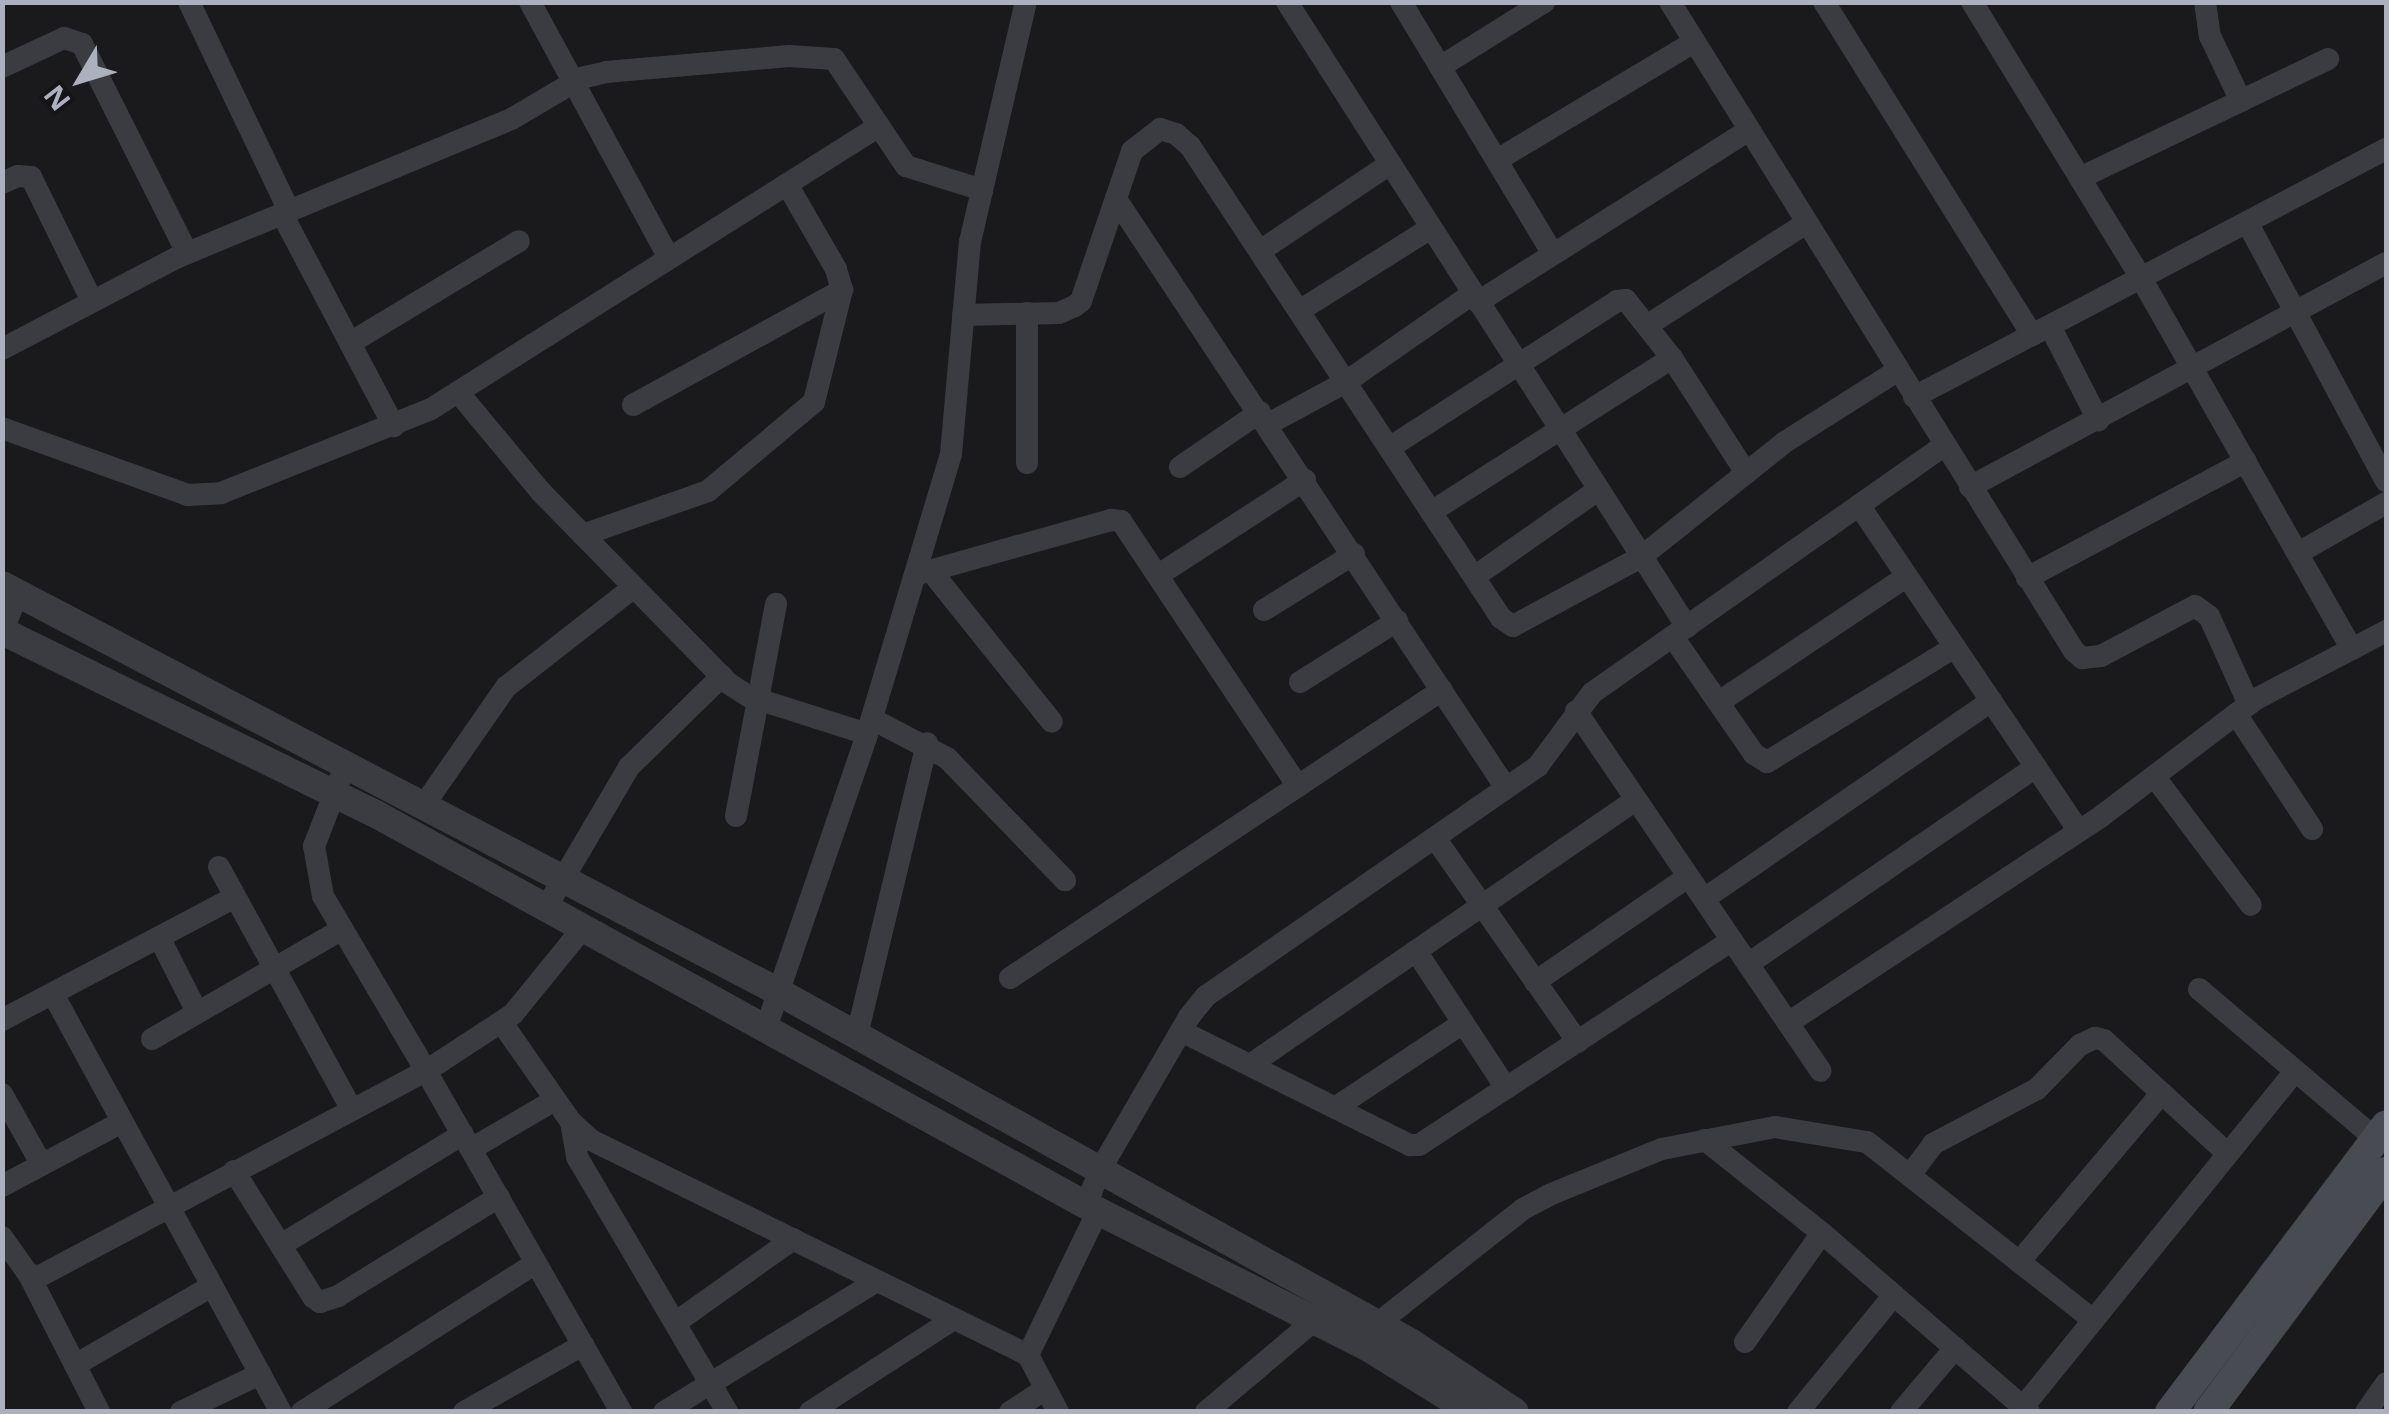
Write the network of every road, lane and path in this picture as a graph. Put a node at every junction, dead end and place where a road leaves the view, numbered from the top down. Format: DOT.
graph roads {
  1 [pos="189,2"];
  2 [pos="530,2"];
  3 [pos="1026,2"];
  4 [pos="1287,2"];
  5 [pos="1401,2"];
  6 [pos="1544,2"];
  7 [pos="1670,2"];
  8 [pos="1824,2"];
  9 [pos="1972,2"];
  10 [pos="2205,2"];
  11 [pos="1694,42"];
  12 [pos="2328,59"];
  13 [pos="1440,66"];
  14 [pos="2,67"];
  15 [pos="573,83"];
  16 [pos="2241,101"];
  17 [pos="878,126"];
  18 [pos="1749,130"];
  19 [pos="2386,149"];
  20 [pos="1497,160"];
  21 [pos="1390,164"];
  22 [pos="2082,177"];
  23 [pos="2,182"];
  24 [pos="786,184"];
  25 [pos="982,190"];
  26 [pos="1116,200"];
  27 [pos="285,212"];
  28 [pos="2246,222"];
  29 [pos="1806,223"];
  30 [pos="1430,228"];
  31 [pos="518,242"];
  32 [pos="1260,252"];
  33 [pos="187,253"];
  34 [pos="1554,254"];
  35 [pos="669,258"];
  36 [pos="2386,262"];
  37 [pos="2142,278"];
  38 [pos="842,290"];
  39 [pos="1475,298"];
  40 [pos="92,299"];
  41 [pos="1300,312"];
  42 [pos="1027,314"];
  43 [pos="2293,314"];
  44 [pos="963,315"];
  45 [pos="1648,325"];
  46 [pos="2041,330"];
  47 [pos="350,343"];
  48 [pos="2,349"];
  49 [pos="1672,358"];
  50 [pos="1519,366"];
  51 [pos="1897,370"];
  52 [pos="2194,370"];
  53 [pos="1346,382"];
  54 [pos="458,392"];
  55 [pos="1914,397"];
  56 [pos="633,405"];
  57 [pos="1264,418"];
  58 [pos="2098,420"];
  59 [pos="394,426"];
  60 [pos="2,428"];
  61 [pos="1560,430"];
  62 [pos="1944,446"];
  63 [pos="1389,448"];
  64 [pos="2246,461"];
  65 [pos="1027,463"];
  66 [pos="1180,467"];
  67 [pos="1746,473"];
  68 [pos="1305,480"];
  69 [pos="2386,481"];
  70 [pos="1970,487"];
  71 [pos="1598,490"];
  72 [pos="2386,503"];
  73 [pos="1860,506"];
  74 [pos="1430,512"];
  75 [pos="583,535"];
  76 [pos="2298,553"];
  77 [pos="1354,554"];
  78 [pos="1641,557"];
  79 [pos="923,573"];
  80 [pos="1160,574"];
  81 [pos="1907,576"];
  82 [pos="1474,577"];
  83 [pos="2027,578"];
  84 [pos="634,587"];
  85 [pos="10,589"];
  86 [pos="776,604"];
  87 [pos="1264,610"];
  88 [pos="1397,621"];
  89 [pos="2386,631"];
  90 [pos="3,632"];
  91 [pos="1680,632"];
  92 [pos="1955,647"];
  93 [pos="2352,649"];
  94 [pos="722,676"];
  95 [pos="1300,682"];
  96 [pos="1442,690"];
  97 [pos="761,700"];
  98 [pos="1991,701"];
  99 [pos="1718,702"];
  100 [pos="2243,709"];
  101 [pos="1576,711"];
  102 [pos="1052,722"];
  103 [pos="869,726"];
  104 [pos="926,743"];
  105 [pos="346,764"];
  106 [pos="2036,767"];
  107 [pos="2154,776"];
  108 [pos="1298,786"];
  109 [pos="1506,788"];
  110 [pos="335,794"];
  111 [pos="1636,800"];
  112 [pos="424,805"];
  113 [pos="736,816"];
  114 [pos="2312,829"];
  115 [pos="2079,831"];
  116 [pos="1435,838"];
  117 [pos="219,867"];
  118 [pos="560,877"];
  119 [pos="1688,877"];
  120 [pos="1065,880"];
  121 [pos="235,897"];
  122 [pos="1704,900"];
  123 [pos="1482,906"];
  124 [pos="2251,906"];
  125 [pos="546,908"];
  126 [pos="582,928"];
  127 [pos="341,930"];
  128 [pos="160,939"];
  129 [pos="1732,940"];
  130 [pos="1416,952"];
  131 [pos="1748,964"];
  132 [pos="272,966"];
  133 [pos="1010,978"];
  134 [pos="1535,982"];
  135 [pos="2200,990"];
  136 [pos="777,991"];
  137 [pos="52,994"];
  138 [pos="198,1012"];
  139 [pos="2,1020"];
  140 [pos="502,1023"];
  141 [pos="1463,1023"];
  142 [pos="1788,1023"];
  143 [pos="765,1031"];
  144 [pos="1181,1031"];
  145 [pos="857,1036"];
  146 [pos="152,1039"];
  147 [pos="1578,1042"];
  148 [pos="1250,1066"];
  149 [pos="426,1071"];
  150 [pos="1820,1071"];
  151 [pos="2294,1072"];
  152 [pos="1506,1088"];
  153 [pos="2162,1093"];
  154 [pos="2,1094"];
  155 [pos="555,1100"];
  156 [pos="1335,1108"];
  157 [pos="352,1110"];
  158 [pos="122,1122"];
  159 [pos="571,1122"];
  160 [pos="2381,1132"];
  161 [pos="1705,1140"];
  162 [pos="467,1142"];
  163 [pos="2227,1152"];
  164 [pos="42,1165"];
  165 [pos="1100,1170"];
  166 [pos="234,1171"];
  167 [pos="2386,1172"];
  168 [pos="1910,1175"];
  169 [pos="2,1186"];
  170 [pos="499,1197"];
  171 [pos="168,1206"];
  172 [pos="1092,1208"];
  173 [pos="1822,1233"];
  174 [pos="2,1237"];
  175 [pos="794,1239"];
  176 [pos="280,1245"];
  177 [pos="2019,1262"];
  178 [pos="536,1263"];
  179 [pos="29,1275"];
  180 [pos="877,1281"];
  181 [pos="212,1286"];
  182 [pos="1894,1296"];
  183 [pos="954,1319"];
  184 [pos="1314,1320"];
  185 [pos="2093,1320"];
  186 [pos="675,1323"];
  187 [pos="1376,1324"];
  188 [pos="1745,1342"];
  189 [pos="583,1345"];
  190 [pos="1955,1348"];
  191 [pos="1028,1355"];
  192 [pos="75,1365"];
  193 [pos="260,1374"];
  194 [pos="710,1383"];
  195 [pos="2385,1388"];
  196 [pos="1044,1390"];
  197 [pos="1214,1409"];
  198 [pos="1494,1409"];
  199 [pos="815,1410"];
  200 [pos="2024,1410"];
  201 [pos="98,1412"];
  202 [pos="181,1412"];
  203 [pos="280,1412"];
  204 [pos="302,1412"];
  205 [pos="464,1412"];
  206 [pos="621,1412"];
  207 [pos="664,1412"];
  208 [pos="727,1412"];
  209 [pos="1010,1412"];
  210 [pos="1058,1412"];
  211 [pos="1798,1412"];
  212 [pos="1901,1412"];
  213 [pos="2170,1412"];
  214 [pos="2208,1412"];
  215 [pos="2366,1412"];
  1 -- 27 [label="street"];
  2 -- 15 [label="street"];
  3 -- 25 [label="street"];
  4 -- 21 [label="street"];
  5 -- 13 [label="street"];
  6 -- 13 [label="street"];
  7 -- 11 [label="street"];
  8 -- 46 [label="street"];
  9 -- 22 [label="street"];
  10 -- 16 [label="street"];
  11 -- 18 [label="street"];
  11 -- 20 [label="street"];
  12 -- 16 [label="street"];
  13 -- 20 [label="street"];
  14 -- 33 [label="street"];
  15 -- 17 [label="street"];
  15 -- 27 [label="street"];
  15 -- 35 [label="street"];
  16 -- 22 [label="street"];
  17 -- 24 [label="street"];
  17 -- 25 [label="street"];
  18 -- 29 [label="street"];
  18 -- 34 [label="street"];
  19 -- 28 [label="street"];
  20 -- 34 [label="street"];
  21 -- 30 [label="street"];
  21 -- 32 [label="street"];
  22 -- 37 [label="street"];
  23 -- 40 [label="street"];
  24 -- 35 [label="street"];
  24 -- 38 [label="street"];
  25 -- 44 [label="street"];
  26 -- 32 [label="street"];
  26 -- 42 [label="street"];
  26 -- 57 [label="street"];
  27 -- 33 [label="street"];
  27 -- 47 [label="street"];
  28 -- 37 [label="street"];
  28 -- 43 [label="street"];
  29 -- 45 [label="street"];
  29 -- 51 [label="street"];
  30 -- 39 [label="street"];
  30 -- 41 [label="street"];
  31 -- 47 [label="street"];
  32 -- 41 [label="street"];
  33 -- 40 [label="street"];
  34 -- 39 [label="street"];
  35 -- 54 [label="street"];
  36 -- 43 [label="street"];
  37 -- 46 [label="street"];
  37 -- 52 [label="street"];
  38 -- 56 [label="street"];
  38 -- 75 [label="street"];
  39 -- 50 [label="street"];
  39 -- 53 [label="street"];
  40 -- 48 [label="street"];
  41 -- 53 [label="street"];
  42 -- 44 [label="street"];
  42 -- 65 [label="street"];
  43 -- 52 [label="street"];
  43 -- 69 [label="street"];
  44 -- 79 [label="street"];
  45 -- 49 [label="street"];
  45 -- 50 [label="street"];
  46 -- 55 [label="street"];
  46 -- 58 [label="street"];
  47 -- 59 [label="street"];
  49 -- 61 [label="street"];
  49 -- 67 [label="street"];
  50 -- 61 [label="street"];
  50 -- 63 [label="street"];
  51 -- 55 [label="street"];
  51 -- 67 [label="street"];
  52 -- 58 [label="street"];
  52 -- 64 [label="street"];
  53 -- 57 [label="street"];
  53 -- 63 [label="street"];
  54 -- 59 [label="street"];
  54 -- 75 [label="street"];
  55 -- 62 [label="street"];
  57 -- 66 [label="street"];
  57 -- 68 [label="street"];
  58 -- 70 [label="street"];
  59 -- 60 [label="street"];
  61 -- 71 [label="street"];
  61 -- 74 [label="street"];
  62 -- 70 [label="street"];
  62 -- 73 [label="street"];
  63 -- 74 [label="street"];
  64 -- 76 [label="street"];
  64 -- 83 [label="street"];
  67 -- 78 [label="street"];
  68 -- 77 [label="street"];
  68 -- 80 [label="street"];
  70 -- 83 [label="street"];
  71 -- 78 [label="street"];
  71 -- 82 [label="street"];
  72 -- 76 [label="street"];
  73 -- 81 [label="street"];
  73 -- 91 [label="street"];
  74 -- 82 [label="street"];
  75 -- 84 [label="street"];
  76 -- 93 [label="street"];
  77 -- 87 [label="street"];
  77 -- 88 [label="street"];
  78 -- 82 [label="street"];
  78 -- 91 [label="street"];
  79 -- 80 [label="street"];
  79 -- 102 [label="street"];
  79 -- 103 [label="street"];
  80 -- 108 [label="street"];
  81 -- 92 [label="street"];
  81 -- 99 [label="street"];
  83 -- 100 [label="street"];
  84 -- 94 [label="street"];
  84 -- 112 [label="street"];
  85 -- 90 [label="street"];
  85 -- 105 [label="street"];
  86 -- 97 [label="street"];
  88 -- 95 [label="street"];
  88 -- 96 [label="street"];
  89 -- 93 [label="street"];
  90 -- 110 [label="street"];
  91 -- 99 [label="street"];
  91 -- 101 [label="street"];
  92 -- 98 [label="street"];
  92 -- 99 [label="street"];
  93 -- 100 [label="street"];
  94 -- 97 [label="street"];
  94 -- 118 [label="street"];
  96 -- 108 [label="street"];
  96 -- 109 [label="street"];
  97 -- 103 [label="street"];
  97 -- 113 [label="street"];
  98 -- 106 [label="street"];
  98 -- 122 [label="street"];
  100 -- 107 [label="street"];
  100 -- 114 [label="street"];
  101 -- 109 [label="street"];
  101 -- 111 [label="street"];
  103 -- 104 [label="street"];
  103 -- 136 [label="street"];
  104 -- 120 [label="street"];
  104 -- 145 [label="street"];
  105 -- 110 [label="street"];
  105 -- 112 [label="street"];
  106 -- 115 [label="street"];
  106 -- 131 [label="street"];
  107 -- 115 [label="street"];
  107 -- 124 [label="street"];
  108 -- 133 [label="street"];
  109 -- 116 [label="street"];
  110 -- 125 [label="street"];
  110 -- 127 [label="street"];
  111 -- 119 [label="street"];
  111 -- 123 [label="street"];
  112 -- 118 [label="street"];
  115 -- 142 [label="street"];
  116 -- 123 [label="street"];
  116 -- 144 [label="street"];
  117 -- 121 [label="street"];
  118 -- 125 [label="street"];
  118 -- 136 [label="street"];
  119 -- 122 [label="street"];
  119 -- 134 [label="street"];
  121 -- 128 [label="street"];
  121 -- 132 [label="street"];
  122 -- 129 [label="street"];
  123 -- 130 [label="street"];
  123 -- 134 [label="street"];
  125 -- 126 [label="street"];
  126 -- 140 [label="street"];
  126 -- 143 [label="street"];
  127 -- 132 [label="street"];
  127 -- 149 [label="street"];
  128 -- 137 [label="street"];
  128 -- 138 [label="street"];
  129 -- 131 [label="street"];
  129 -- 147 [label="street"];
  130 -- 141 [label="street"];
  130 -- 148 [label="street"];
  131 -- 142 [label="street"];
  132 -- 138 [label="street"];
  132 -- 157 [label="street"];
  134 -- 147 [label="street"];
  135 -- 151 [label="street"];
  136 -- 143 [label="street"];
  136 -- 145 [label="street"];
  137 -- 139 [label="street"];
  137 -- 158 [label="street"];
  138 -- 146 [label="street"];
  140 -- 149 [label="street"];
  140 -- 155 [label="street"];
  141 -- 152 [label="street"];
  141 -- 156 [label="street"];
  142 -- 150 [label="street"];
  143 -- 172 [label="street"];
  144 -- 148 [label="street"];
  144 -- 165 [label="street"];
  145 -- 165 [label="street"];
  147 -- 152 [label="street"];
  148 -- 156 [label="street"];
  149 -- 157 [label="street"];
  149 -- 162 [label="street"];
  151 -- 160 [label="street"];
  151 -- 163 [label="street"];
  152 -- 156 [label="street"];
  153 -- 163 [label="street"];
  153 -- 168 [label="street"];
  153 -- 177 [label="street"];
  154 -- 164 [label="street"];
  155 -- 159 [label="street"];
  155 -- 162 [label="street"];
  157 -- 166 [label="street"];
  158 -- 164 [label="street"];
  158 -- 171 [label="street"];
  159 -- 175 [label="street"];
  159 -- 186 [label="street"];
  160 -- 213 [label="main road"];
  161 -- 168 [label="street"];
  161 -- 173 [label="street"];
  161 -- 187 [label="street"];
  162 -- 170 [label="street"];
  162 -- 176 [label="street"];
  163 -- 185 [label="street"];
  164 -- 169 [label="street"];
  165 -- 172 [label="street"];
  165 -- 187 [label="street"];
  166 -- 171 [label="street"];
  166 -- 176 [label="street"];
  167 -- 214 [label="main road"];
  168 -- 177 [label="street"];
  170 -- 176 [label="street"];
  170 -- 178 [label="street"];
  171 -- 179 [label="street"];
  171 -- 181 [label="street"];
  172 -- 184 [label="street"];
  172 -- 191 [label="street"];
  173 -- 182 [label="street"];
  173 -- 188 [label="street"];
  174 -- 179 [label="street"];
  175 -- 180 [label="street"];
  175 -- 186 [label="street"];
  177 -- 185 [label="street"];
  178 -- 189 [label="street"];
  178 -- 204 [label="street"];
  179 -- 192 [label="street"];
  180 -- 183 [label="street"];
  180 -- 194 [label="street"];
  181 -- 192 [label="street"];
  181 -- 193 [label="street"];
  182 -- 190 [label="street"];
  182 -- 211 [label="street"];
  183 -- 191 [label="street"];
  183 -- 199 [label="street"];
  184 -- 197 [label="street"];
  184 -- 198 [label="street"];
  185 -- 200 [label="street"];
  186 -- 194 [label="street"];
  187 -- 198 [label="street"];
  189 -- 205 [label="street"];
  189 -- 206 [label="street"];
  190 -- 200 [label="street"];
  190 -- 212 [label="street"];
  191 -- 196 [label="street"];
  192 -- 201 [label="street"];
  193 -- 202 [label="street"];
  193 -- 203 [label="street"];
  194 -- 207 [label="street"];
  194 -- 208 [label="street"];
  195 -- 215 [label="street"];
  196 -- 209 [label="street"];
  196 -- 210 [label="street"];
}
